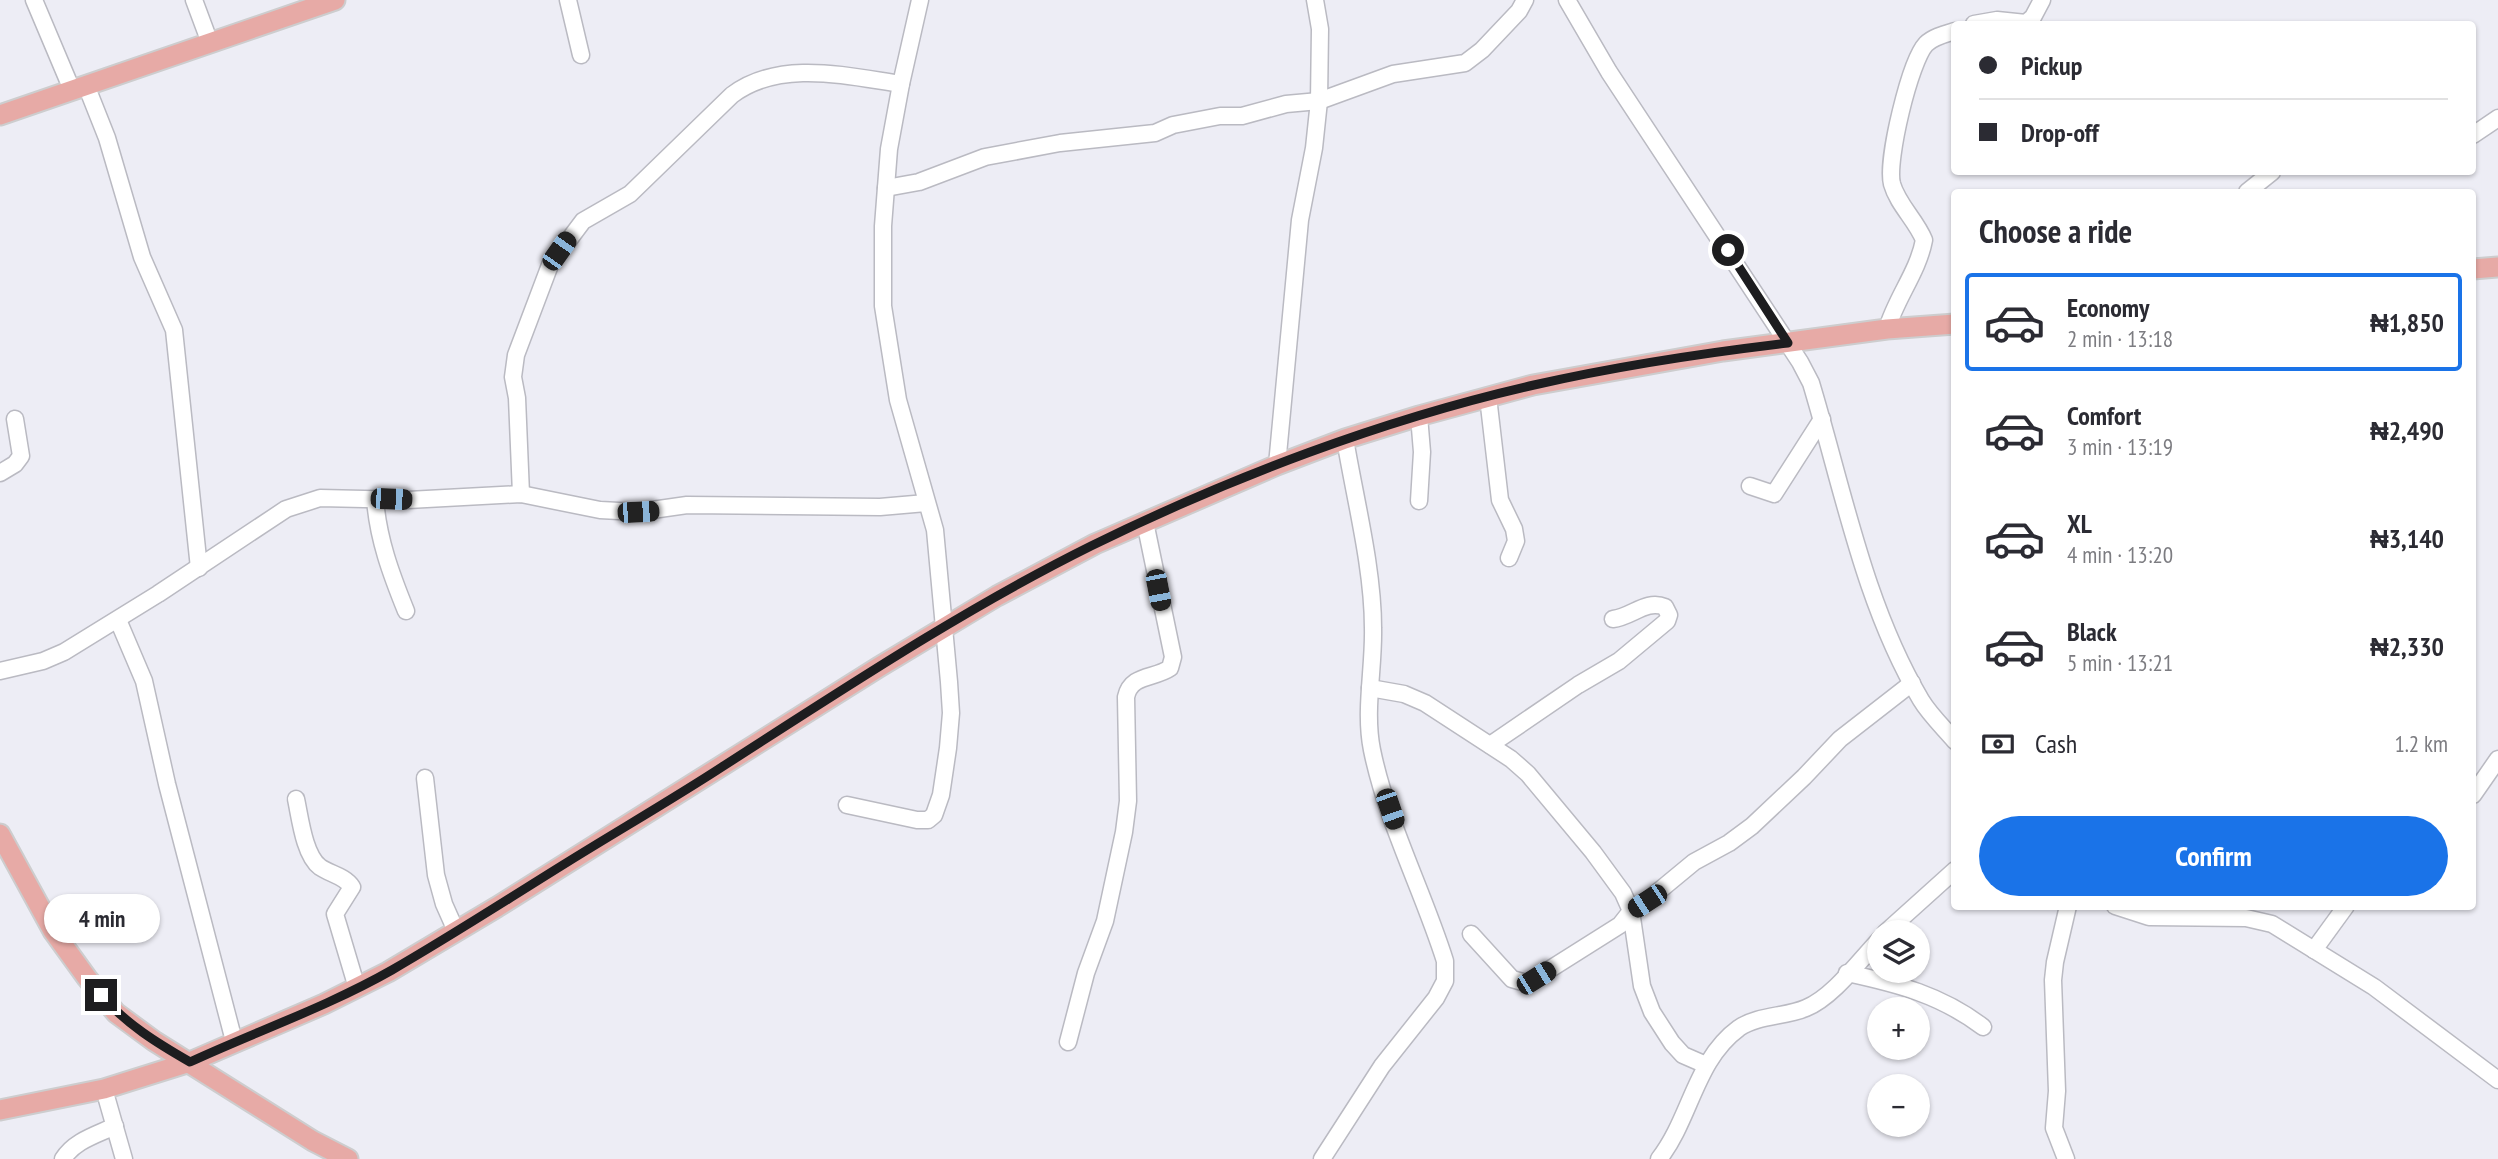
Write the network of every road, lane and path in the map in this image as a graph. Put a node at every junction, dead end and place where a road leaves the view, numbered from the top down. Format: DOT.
graph roads {
  1 [pos="34,0"];
  2 [pos="194,0"];
  3 [pos="335,0"];
  4 [pos="568,0"];
  5 [pos="920,0"];
  6 [pos="1315,0"];
  7 [pos="1525,0"];
  8 [pos="1567,0"];
  9 [pos="2042,0"];
  10 [pos="303,5"];
  11 [pos="2030,21"];
  12 [pos="1951,32"];
  13 [pos="210,43"];
  14 [pos="581,55"];
  15 [pos="901,84"];
  16 [pos="79,88"];
  17 [pos="1319,101"];
  18 [pos="0,115"];
  19 [pos="2498,118"];
  20 [pos="2476,133"];
  21 [pos="2268,175"];
  22 [pos="886,188"];
  23 [pos="2251,189"];
  24 [pos="2498,267"];
  25 [pos="2476,269"];
  26 [pos="1951,324"];
  27 [pos="1887,329"];
  28 [pos="1788,343"];
  29 [pos="1488,397"];
  30 [pos="1419,416"];
  31 [pos="15,419"];
  32 [pos="1822,419"];
  33 [pos="1345,439"];
  34 [pos="1277,465"];
  35 [pos="0,473"];
  36 [pos="1750,486"];
  37 [pos="520,494"];
  38 [pos="375,499"];
  39 [pos="1419,501"];
  40 [pos="926,503"];
  41 [pos="1144,522"];
  42 [pos="1509,558"];
  43 [pos="198,568"];
  44 [pos="405,611"];
  45 [pos="1613,619"];
  46 [pos="118,620"];
  47 [pos="945,627"];
  48 [pos="0,671"];
  49 [pos="1912,683"];
  50 [pos="1370,688"];
  51 [pos="1951,736"];
  52 [pos="1490,745"];
  53 [pos="2498,759"];
  54 [pos="425,778"];
  55 [pos="2476,791"];
  56 [pos="296,799"];
  57 [pos="847,805"];
  58 [pos="0,834"];
  59 [pos="1951,874"];
  60 [pos="2067,910"];
  61 [pos="2129,910"];
  62 [pos="2343,910"];
  63 [pos="1631,911"];
  64 [pos="1899,920"];
  65 [pos="456,931"];
  66 [pos="1471,934"];
  67 [pos="2314,950"];
  68 [pos="1867,952"];
  69 [pos="1847,973"];
  70 [pos="356,988"];
  71 [pos="1983,1027"];
  72 [pos="234,1041"];
  73 [pos="1068,1042"];
  74 [pos="190,1062"];
  75 [pos="1706,1065"];
  76 [pos="2496,1071"];
  77 [pos="104,1089"];
  78 [pos="0,1110"];
  79 [pos="115,1126"];
  80 [pos="62,1159"];
  81 [pos="124,1159"];
  82 [pos="348,1159"];
  83 [pos="1322,1159"];
  84 [pos="1659,1159"];
  85 [pos="2066,1159"];
  1 -- 16 [label="street"];
  2 -- 13 [label="street"];
  3 -- 10 [label="main road"];
  4 -- 14 [label="street"];
  5 -- 15 [label="street"];
  6 -- 17 [label="street"];
  7 -- 17 [label="street"];
  8 -- 28 [label="street"];
  9 -- 11 [label="street"];
  10 -- 13 [label="main road"];
  12 -- 27 [label="street"];
  13 -- 16 [label="main road"];
  15 -- 22 [label="street"];
  15 -- 37 [label="street"];
  16 -- 18 [label="main road"];
  16 -- 43 [label="street"];
  17 -- 22 [label="street"];
  17 -- 34 [label="street"];
  19 -- 20 [label="street"];
  21 -- 23 [label="street"];
  22 -- 40 [label="street"];
  24 -- 25 [label="main road"];
  26 -- 27 [label="main road"];
  27 -- 28 [label="main road"];
  28 -- 29 [label="main road"];
  28 -- 32 [label="street"];
  29 -- 30 [label="main road"];
  29 -- 42 [label="street"];
  30 -- 33 [label="main road"];
  30 -- 39 [label="street"];
  31 -- 35 [label="street"];
  32 -- 36 [label="street"];
  32 -- 49 [label="street"];
  33 -- 34 [label="main road"];
  33 -- 50 [label="street"];
  34 -- 41 [label="main road"];
  37 -- 38 [label="street"];
  37 -- 40 [label="street"];
  38 -- 43 [label="street"];
  38 -- 44 [label="street"];
  40 -- 47 [label="street"];
  41 -- 47 [label="main road"];
  41 -- 73 [label="street"];
  43 -- 46 [label="street"];
  45 -- 52 [label="street"];
  46 -- 48 [label="street"];
  46 -- 72 [label="street"];
  47 -- 57 [label="street"];
  47 -- 65 [label="main road"];
  49 -- 51 [label="street"];
  49 -- 63 [label="street"];
  50 -- 52 [label="street"];
  50 -- 83 [label="street"];
  52 -- 63 [label="street"];
  53 -- 55 [label="street"];
  54 -- 65 [label="street"];
  56 -- 70 [label="street"];
  58 -- 74 [label="main road"];
  59 -- 64 [label="street"];
  60 -- 85 [label="street"];
  61 -- 67 [label="street"];
  62 -- 67 [label="street"];
  63 -- 66 [label="street"];
  63 -- 75 [label="street"];
  65 -- 70 [label="main road"];
  67 -- 76 [label="street"];
  68 -- 69 [label="street"];
  69 -- 71 [label="street"];
  69 -- 75 [label="street"];
  70 -- 72 [label="main road"];
  72 -- 74 [label="main road"];
  74 -- 77 [label="main road"];
  74 -- 82 [label="main road"];
  75 -- 84 [label="street"];
  77 -- 78 [label="main road"];
  77 -- 79 [label="street"];
  79 -- 80 [label="street"];
  79 -- 81 [label="street"];
}
